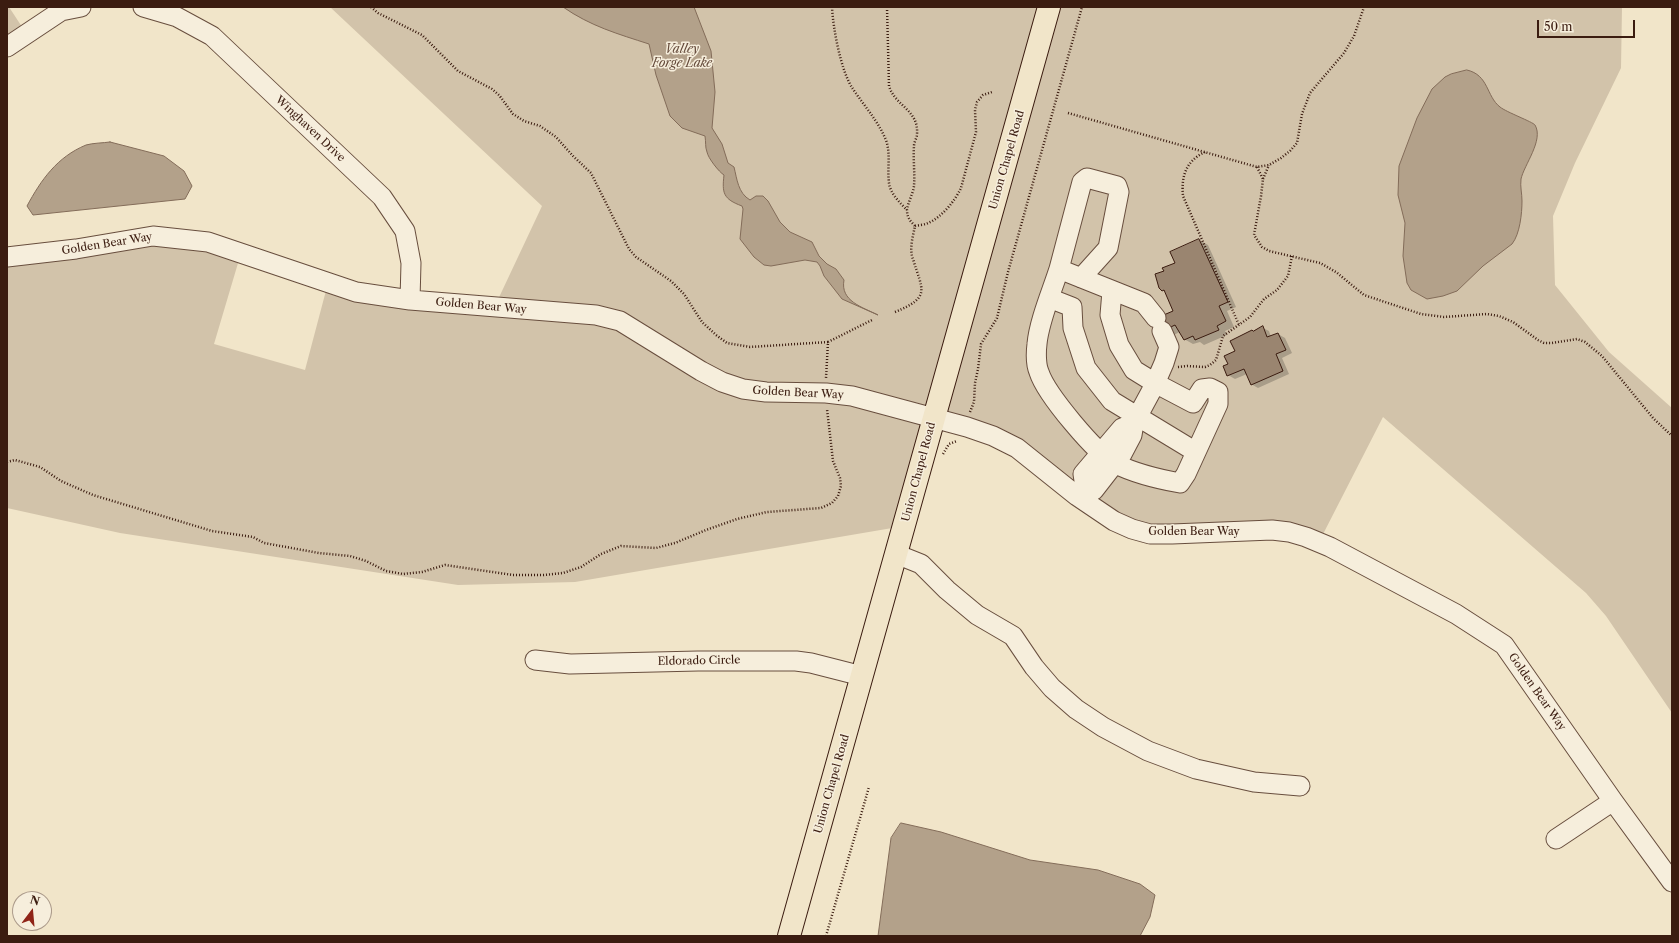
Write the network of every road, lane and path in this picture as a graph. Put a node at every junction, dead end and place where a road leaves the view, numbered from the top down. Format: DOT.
graph roads {
  1 [pos="82,7"];
  2 [pos="143,7"];
  3 [pos="371,7"];
  4 [pos="832,7"];
  5 [pos="887,7"];
  6 [pos="1050,7"];
  7 [pos="1082,7"];
  8 [pos="1364,7"];
  9 [pos="7,47"];
  10 [pos="992,92"];
  11 [pos="1068,113"];
  12 [pos="1206,152"];
  13 [pos="1269,165"];
  14 [pos="1257,167"];
  15 [pos="1263,178"];
  16 [pos="907,210"];
  17 [pos="915,226"];
  18 [pos="1292,256"];
  19 [pos="7,257"];
  20 [pos="1059,268"];
  21 [pos="1081,278"];
  22 [pos="1112,292"];
  23 [pos="1049,298"];
  24 [pos="410,300"];
  25 [pos="895,312"];
  26 [pos="872,320"];
  27 [pos="1239,325"];
  28 [pos="828,342"];
  29 [pos="1173,367"];
  30 [pos="1155,383"];
  31 [pos="826,393"];
  32 [pos="934,418"];
  33 [pos="1135,420"];
  34 [pos="967,427"];
  35 [pos="1672,436"];
  36 [pos="1196,452"];
  37 [pos="1109,459"];
  38 [pos="941,461"];
  39 [pos="7,462"];
  40 [pos="1081,491"];
  41 [pos="896,554"];
  42 [pos="535,660"];
  43 [pos="862,676"];
  44 [pos="1300,786"];
  45 [pos="870,787"];
  46 [pos="1613,801"];
  47 [pos="1556,839"];
  48 [pos="1672,882"];
  49 [pos="789,936"];
  50 [pos="826,936"];
  1 -- 9 [label="street"];
  2 -- 24 [label="street, Winghaven Drive"];
  3 -- 28 [label="path"];
  4 -- 16 [label="path"];
  5 -- 16 [label="path"];
  6 -- 32 [label="main road, Union Chapel Road"];
  7 -- 34 [label="path"];
  8 -- 13 [label="path"];
  10 -- 17 [label="path"];
  11 -- 12 [label="path"];
  12 -- 14 [label="path"];
  12 -- 27 [label="path"];
  13 -- 14 [label="path"];
  13 -- 15 [label="path"];
  14 -- 15 [label="path"];
  15 -- 18 [label="path"];
  16 -- 17 [label="path"];
  17 -- 25 [label="path"];
  18 -- 27 [label="path"];
  18 -- 35 [label="path"];
  19 -- 24 [label="street, Golden Bear Way"];
  20 -- 21 [label="street"];
  20 -- 21 [label="street"];
  20 -- 23 [label="street"];
  21 -- 22 [label="street"];
  22 -- 30 [label="street"];
  22 -- 30 [label="street"];
  23 -- 33 [label="street"];
  23 -- 37 [label="street"];
  24 -- 31 [label="street, Golden Bear Way"];
  26 -- 28 [label="path"];
  27 -- 29 [label="path"];
  28 -- 31 [label="path"];
  30 -- 33 [label="street"];
  30 -- 36 [label="street"];
  31 -- 32 [label="street, Golden Bear Way"];
  31 -- 39 [label="path"];
  32 -- 34 [label="street, Golden Bear Way"];
  32 -- 41 [label="main road, Union Chapel Road"];
  33 -- 36 [label="street"];
  33 -- 37 [label="street"];
  34 -- 38 [label="path"];
  34 -- 40 [label="street, Golden Bear Way"];
  36 -- 37 [label="street"];
  37 -- 40 [label="street"];
  40 -- 46 [label="street, Golden Bear Way"];
  41 -- 43 [label="main road, Union Chapel Road"];
  41 -- 44 [label="street"];
  42 -- 43 [label="street, Eldorado Circle"];
  43 -- 49 [label="main road, Union Chapel Road"];
  45 -- 50 [label="path"];
  46 -- 47 [label="street"];
  46 -- 48 [label="street, Golden Bear Way"];
}
